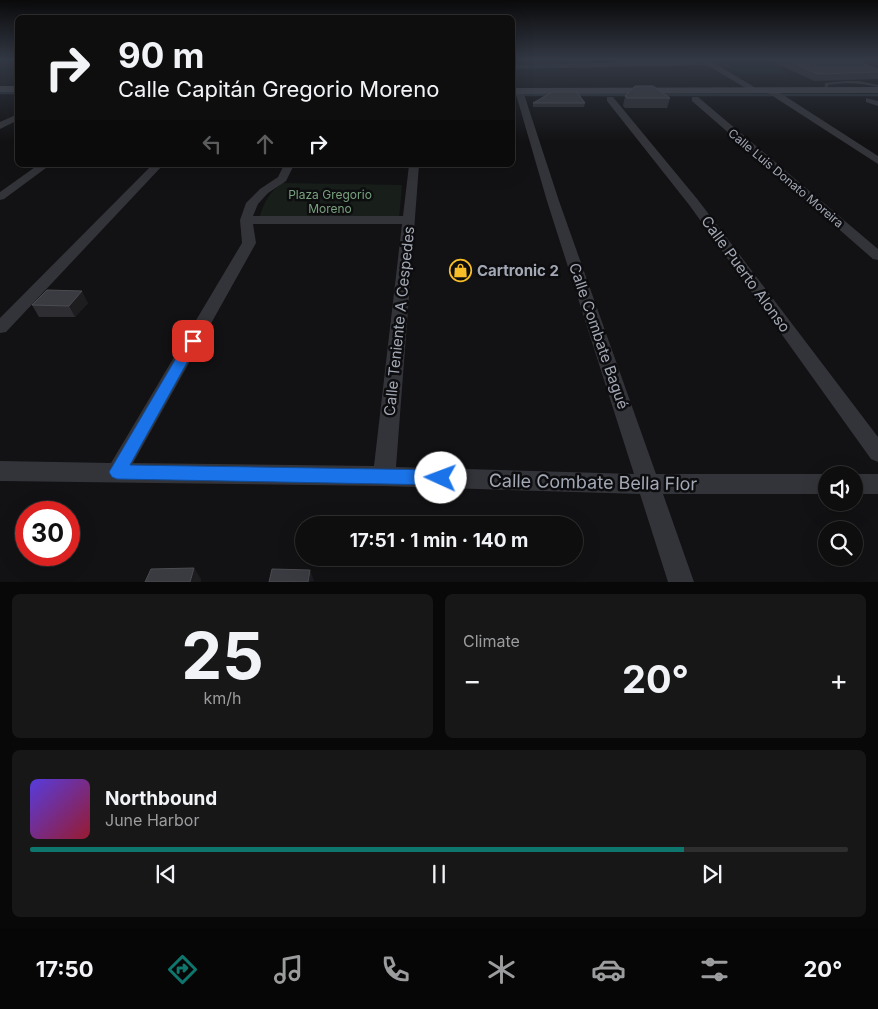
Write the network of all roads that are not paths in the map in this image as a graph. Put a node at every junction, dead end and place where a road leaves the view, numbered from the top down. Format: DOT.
graph roads {
  1 [pos="750,87"];
  2 [pos="826,87"];
  3 [pos="0,89"];
  4 [pos="15,89"];
  5 [pos="878,90"];
  6 [pos="757,91"];
  7 [pos="826,91"];
  8 [pos="772,92"];
  9 [pos="518,95"];
  10 [pos="0,98"];
  11 [pos="15,98"];
  12 [pos="610,99"];
  13 [pos="695,99"];
  14 [pos="784,99"];
  15 [pos="875,101"];
  16 [pos="15,118"];
  17 [pos="0,126"];
  18 [pos="878,161"];
  19 [pos="42,167"];
  20 [pos="156,167"];
  21 [pos="288,167"];
  22 [pos="414,167"];
  23 [pos="0,197"];
  24 [pos="246,220"];
  25 [pos="409,220"];
  26 [pos="878,256"];
  27 [pos="0,328"];
  28 [pos="878,452"];
  29 [pos="0,471"];
  30 [pos="117,472"];
  31 [pos="384,476"];
  32 [pos="649,484"];
  33 [pos="818,484"];
  34 [pos="863,484"];
  35 [pos="878,484"];
  36 [pos="681,582"];
  1 -- 6 [label="street"];
  2 -- 7 [label="lane"];
  3 -- 4 [label="main road"];
  5 -- 7 [label="main road"];
  6 -- 8 [label="main road"];
  6 -- 9 [label="main road"];
  7 -- 8 [label="main road"];
  8 -- 14 [label="street"];
  9 -- 12 [label="main road"];
  9 -- 32 [label="street, Calle Combate Bagué"];
  10 -- 11 [label="main road"];
  12 -- 13 [label="main road"];
  12 -- 28 [label="street, Calle Puerto Alonso"];
  13 -- 14 [label="main road"];
  13 -- 26 [label="street, Calle Luis Donato Moreira"];
  14 -- 15 [label="main road"];
  14 -- 18 [label="street"];
  16 -- 17 [label="street"];
  19 -- 23 [label="street"];
  20 -- 27 [label="street"];
  21 -- 24 [label="street"];
  22 -- 25 [label="street, Calle Teniente A Cespedes"];
  24 -- 25 [label="street"];
  24 -- 30 [label="street"];
  25 -- 31 [label="street, Calle Teniente A Cespedes"];
  29 -- 30 [label="street, Calle Combate Bella Flor"];
  30 -- 31 [label="street, Calle Combate Bella Flor"];
  31 -- 32 [label="street, Calle Combate Bella Flor"];
  32 -- 33 [label="street, Calle Combate Bella Flor"];
  32 -- 36 [label="street, Calle Combate Bagué"];
  34 -- 35 [label="street"];
}
